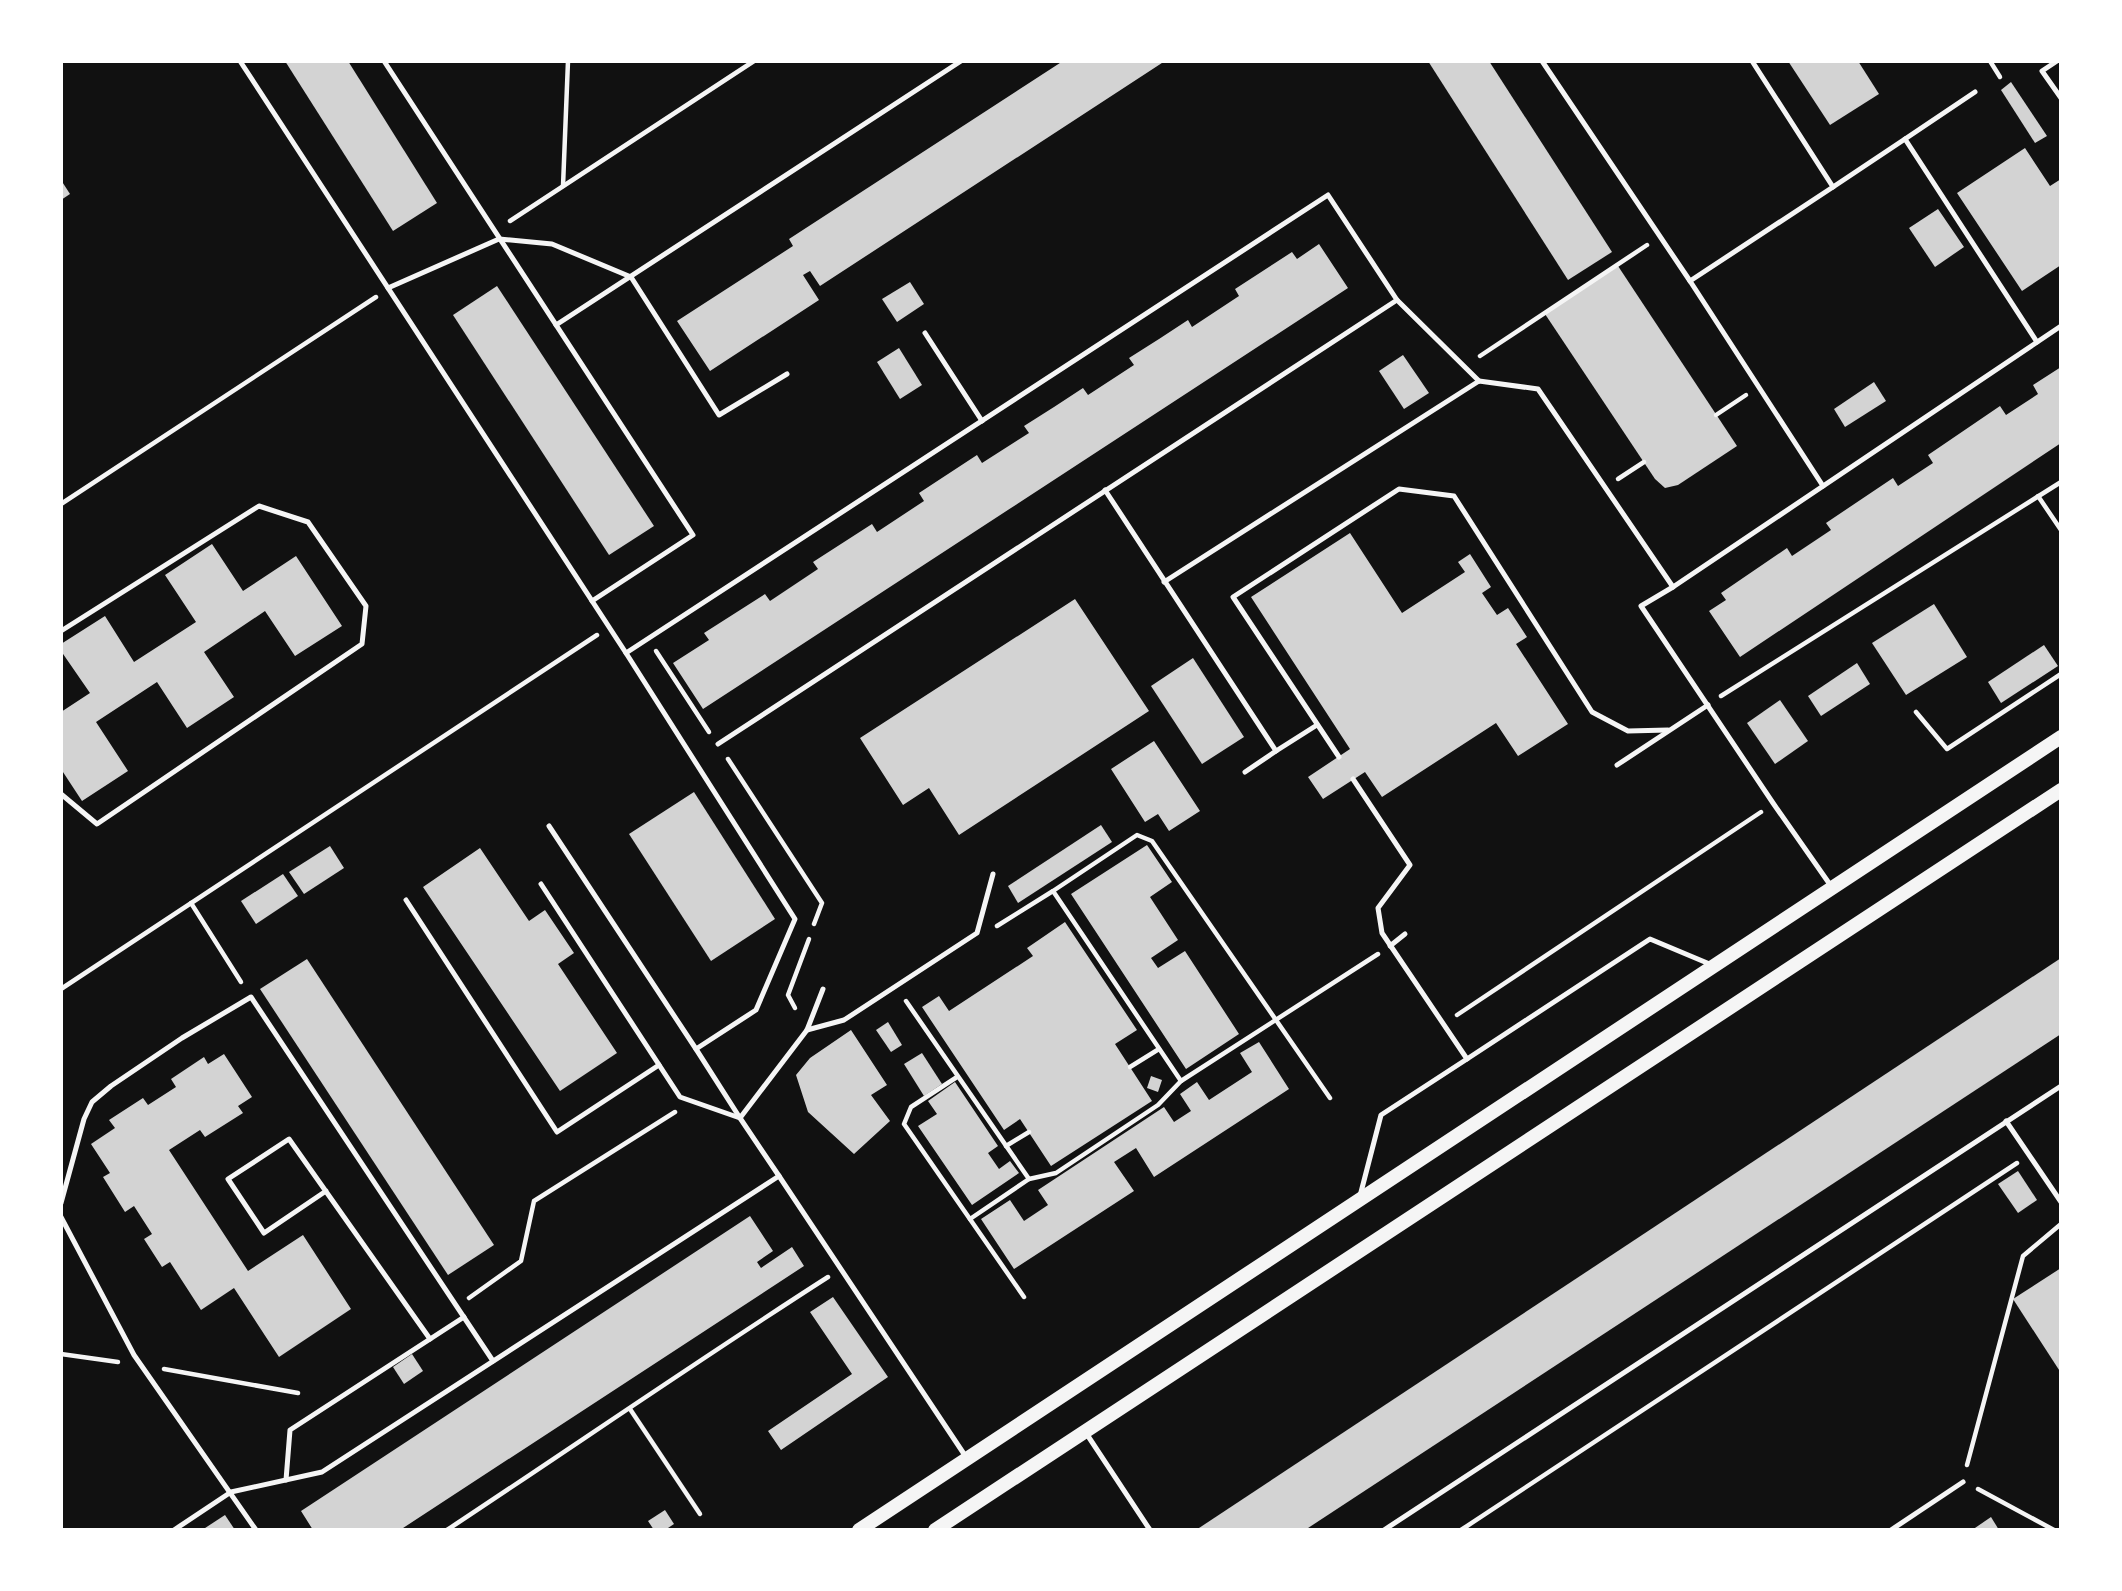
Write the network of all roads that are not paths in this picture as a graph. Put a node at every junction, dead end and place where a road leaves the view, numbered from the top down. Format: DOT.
graph roads {
  1 [pos="240,61"];
  2 [pos="384,61"];
  3 [pos="961,61"];
  4 [pos="1542,61"];
  5 [pos="1752,61"];
  6 [pos="2057,61"];
  7 [pos="1975,92"];
  8 [pos="2061,98"];
  9 [pos="1905,139"];
  10 [pos="1833,187"];
  11 [pos="499,239"];
  12 [pos="631,277"];
  13 [pos="1689,281"];
  14 [pos="388,288"];
  15 [pos="1397,300"];
  16 [pos="556,326"];
  17 [pos="2061,326"];
  18 [pos="925,333"];
  19 [pos="2037,342"];
  20 [pos="787,374"];
  21 [pos="1479,381"];
  22 [pos="982,421"];
  23 [pos="1823,486"];
  24 [pos="1105,489"];
  25 [pos="1164,582"];
  26 [pos="1673,587"];
  27 [pos="592,601"];
  28 [pos="61,631"];
  29 [pos="626,653"];
  30 [pos="1708,705"];
  31 [pos="1317,725"];
  32 [pos="1668,730"];
  33 [pos="2061,737"];
  34 [pos="718,744"];
  35 [pos="1276,751"];
  36 [pos="1339,757"];
  37 [pos="1617,765"];
  38 [pos="1245,772"];
  39 [pos="1353,779"];
  40 [pos="2061,790"];
  41 [pos="61,794"];
  42 [pos="549,826"];
  43 [pos="993,874"];
  44 [pos="541,884"];
  45 [pos="1833,888"];
  46 [pos="406,900"];
  47 [pos="1405,934"];
  48 [pos="1390,946"];
  49 [pos="1715,966"];
  50 [pos="823,989"];
  51 [pos="807,1030"];
  52 [pos="696,1049"];
  53 [pos="1467,1059"];
  54 [pos="659,1065"];
  55 [pos="2061,1086"];
  56 [pos="740,1118"];
  57 [pos="2006,1121"];
  58 [pos="779,1176"];
  59 [pos="326,1191"];
  60 [pos="1359,1198"];
  61 [pos="2060,1200"];
  62 [pos="61,1203"];
  63 [pos="61,1217"];
  64 [pos="464,1317"];
  65 [pos="430,1339"];
  66 [pos="493,1360"];
  67 [pos="1085,1432"];
  68 [pos="968,1459"];
  69 [pos="286,1480"];
  70 [pos="1963,1482"];
  71 [pos="231,1492"];
  72 [pos="174,1530"];
  73 [pos="256,1530"];
  74 [pos="859,1530"];
  75 [pos="935,1530"];
  76 [pos="1150,1530"];
  77 [pos="1384,1530"];
  78 [pos="1891,1530"];
  1 -- 14 [label="lane"];
  2 -- 11 [label="lane"];
  3 -- 12 [label="lane"];
  4 -- 13 [label="lane"];
  5 -- 10 [label="lane"];
  6 -- 8 [label="lane"];
  7 -- 9 [label="lane"];
  9 -- 10 [label="lane"];
  9 -- 19 [label="lane"];
  10 -- 13 [label="lane"];
  11 -- 12 [label="lane"];
  11 -- 14 [label="lane"];
  11 -- 16 [label="lane"];
  12 -- 16 [label="lane"];
  12 -- 20 [label="lane"];
  13 -- 23 [label="lane"];
  14 -- 27 [label="lane"];
  15 -- 21 [label="lane"];
  15 -- 22 [label="lane"];
  15 -- 24 [label="lane"];
  16 -- 27 [label="lane"];
  17 -- 19 [label="lane"];
  18 -- 22 [label="lane"];
  19 -- 23 [label="lane"];
  21 -- 25 [label="lane"];
  21 -- 26 [label="lane"];
  22 -- 29 [label="lane"];
  23 -- 26 [label="lane"];
  24 -- 25 [label="lane"];
  24 -- 34 [label="lane"];
  25 -- 35 [label="lane"];
  26 -- 30 [label="lane"];
  27 -- 29 [label="lane"];
  28 -- 41 [label="lane"];
  29 -- 52 [label="lane"];
  30 -- 32 [label="lane"];
  30 -- 45 [label="lane"];
  31 -- 32 [label="lane"];
  31 -- 35 [label="lane"];
  31 -- 36 [label="lane"];
  32 -- 37 [label="lane"];
  33 -- 45 [label="main road"];
  35 -- 38 [label="lane"];
  39 -- 48 [label="lane"];
  40 -- 67 [label="main road"];
  42 -- 52 [label="lane"];
  43 -- 51 [label="lane"];
  44 -- 54 [label="lane"];
  45 -- 49 [label="main road"];
  46 -- 54 [label="lane"];
  47 -- 48 [label="lane"];
  48 -- 53 [label="lane"];
  49 -- 53 [label="lane"];
  49 -- 60 [label="main road"];
  50 -- 51 [label="lane"];
  51 -- 56 [label="lane"];
  52 -- 56 [label="lane"];
  53 -- 60 [label="lane"];
  54 -- 56 [label="lane"];
  55 -- 57 [label="lane"];
  56 -- 58 [label="lane"];
  57 -- 61 [label="lane"];
  57 -- 77 [label="lane"];
  58 -- 66 [label="lane"];
  58 -- 68 [label="lane"];
  59 -- 59 [label="lane"];
  59 -- 65 [label="lane"];
  60 -- 68 [label="main road"];
  62 -- 64 [label="lane"];
  63 -- 71 [label="lane"];
  64 -- 65 [label="lane"];
  64 -- 66 [label="lane"];
  65 -- 69 [label="lane"];
  66 -- 69 [label="lane"];
  67 -- 75 [label="main road"];
  67 -- 76 [label="lane"];
  68 -- 74 [label="main road"];
  69 -- 71 [label="lane"];
  70 -- 78 [label="lane"];
  71 -- 72 [label="lane"];
  71 -- 73 [label="lane"];
}
